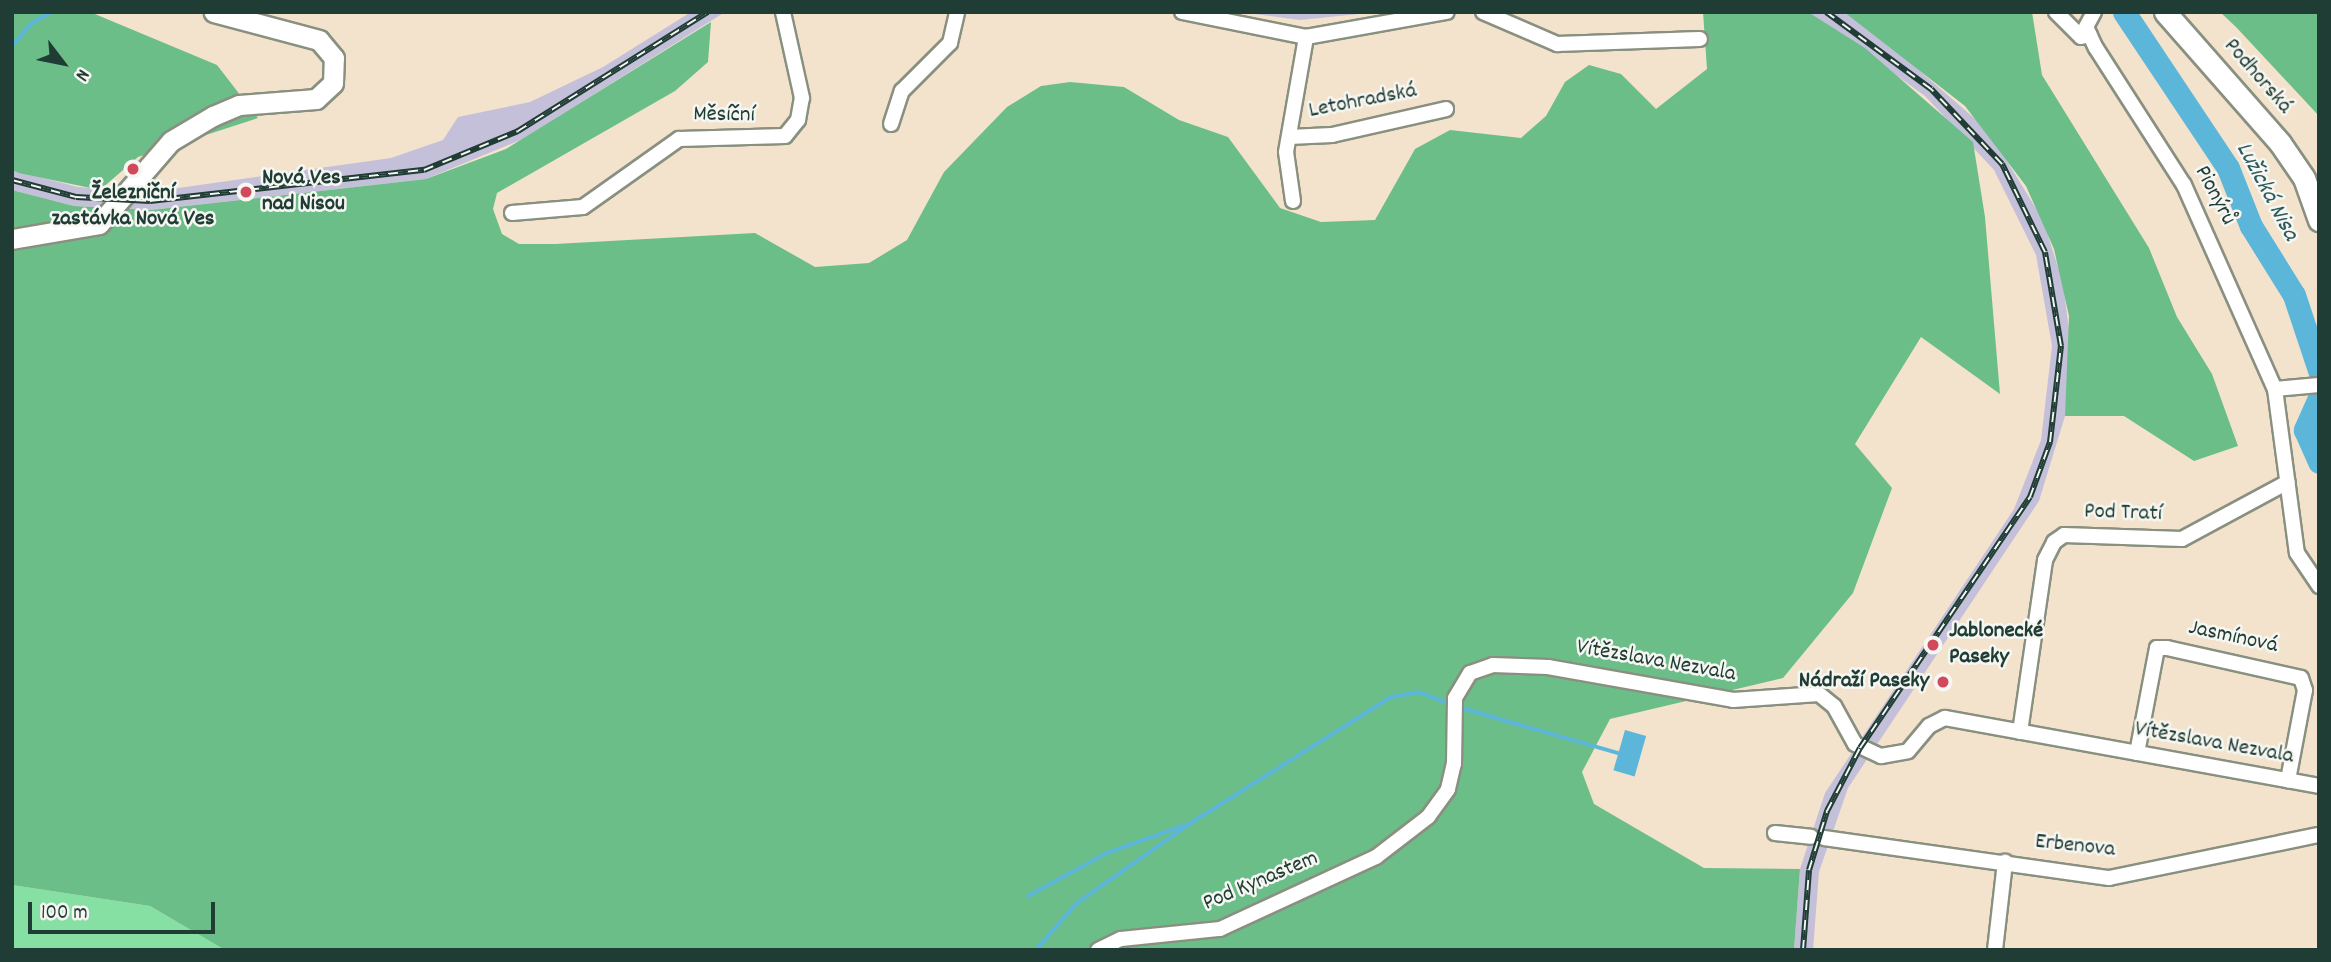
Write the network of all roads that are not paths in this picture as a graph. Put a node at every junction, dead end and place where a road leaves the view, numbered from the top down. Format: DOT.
graph roads {
  1 [pos="783,12"];
  2 [pos="957,12"];
  3 [pos="1182,12"];
  4 [pos="1447,12"];
  5 [pos="1483,12"];
  6 [pos="2056,12"];
  7 [pos="2094,12"];
  8 [pos="2165,12"];
  9 [pos="223,13"];
  10 [pos="2090,35"];
  11 [pos="1306,37"];
  12 [pos="1700,39"];
  13 [pos="1446,109"];
  14 [pos="891,124"];
  15 [pos="1289,137"];
  16 [pos="1293,201"];
  17 [pos="512,213"];
  18 [pos="2319,220"];
  19 [pos="12,239"];
  20 [pos="2317,385"];
  21 [pos="2275,388"];
  22 [pos="2288,482"];
  23 [pos="2319,586"];
  24 [pos="2020,732"];
  25 [pos="2137,753"];
  26 [pos="2288,780"];
  27 [pos="2319,786"];
  28 [pos="1427,817"];
  29 [pos="1775,833"];
  30 [pos="2319,835"];
  31 [pos="2005,862"];
  32 [pos="1098,950"];
  33 [pos="1995,950"];
  1 -- 17 [label="street, Měsíční"];
  2 -- 14 [label="street"];
  3 -- 11 [label="street"];
  4 -- 11 [label="street"];
  5 -- 12 [label="street"];
  6 -- 10 [label="street, Pionýrů"];
  7 -- 10 [label="street"];
  8 -- 18 [label="main road, Podhorská"];
  9 -- 19 [label="street"];
  10 -- 21 [label="street, Pionýrů"];
  11 -- 15 [label="street, Letohradská"];
  13 -- 15 [label="street, Letohradská"];
  15 -- 16 [label="street, Letohradská"];
  20 -- 21 [label="street"];
  21 -- 22 [label="street, Pionýrů"];
  22 -- 23 [label="street, Pionýrů"];
  22 -- 24 [label="street, Pod Tratí"];
  24 -- 25 [label="street, Vítězslava Nezvala"];
  24 -- 28 [label="street, Vítězslava Nezvala"];
  25 -- 26 [label="street, Vítězslava Nezvala"];
  25 -- 26 [label="street, Jasmínová"];
  26 -- 27 [label="street, Vítězslava Nezvala"];
  28 -- 32 [label="street, Pod Kynastem"];
  29 -- 31 [label="street, Erbenova"];
  30 -- 31 [label="street, Erbenova"];
  31 -- 33 [label="street"];
}
